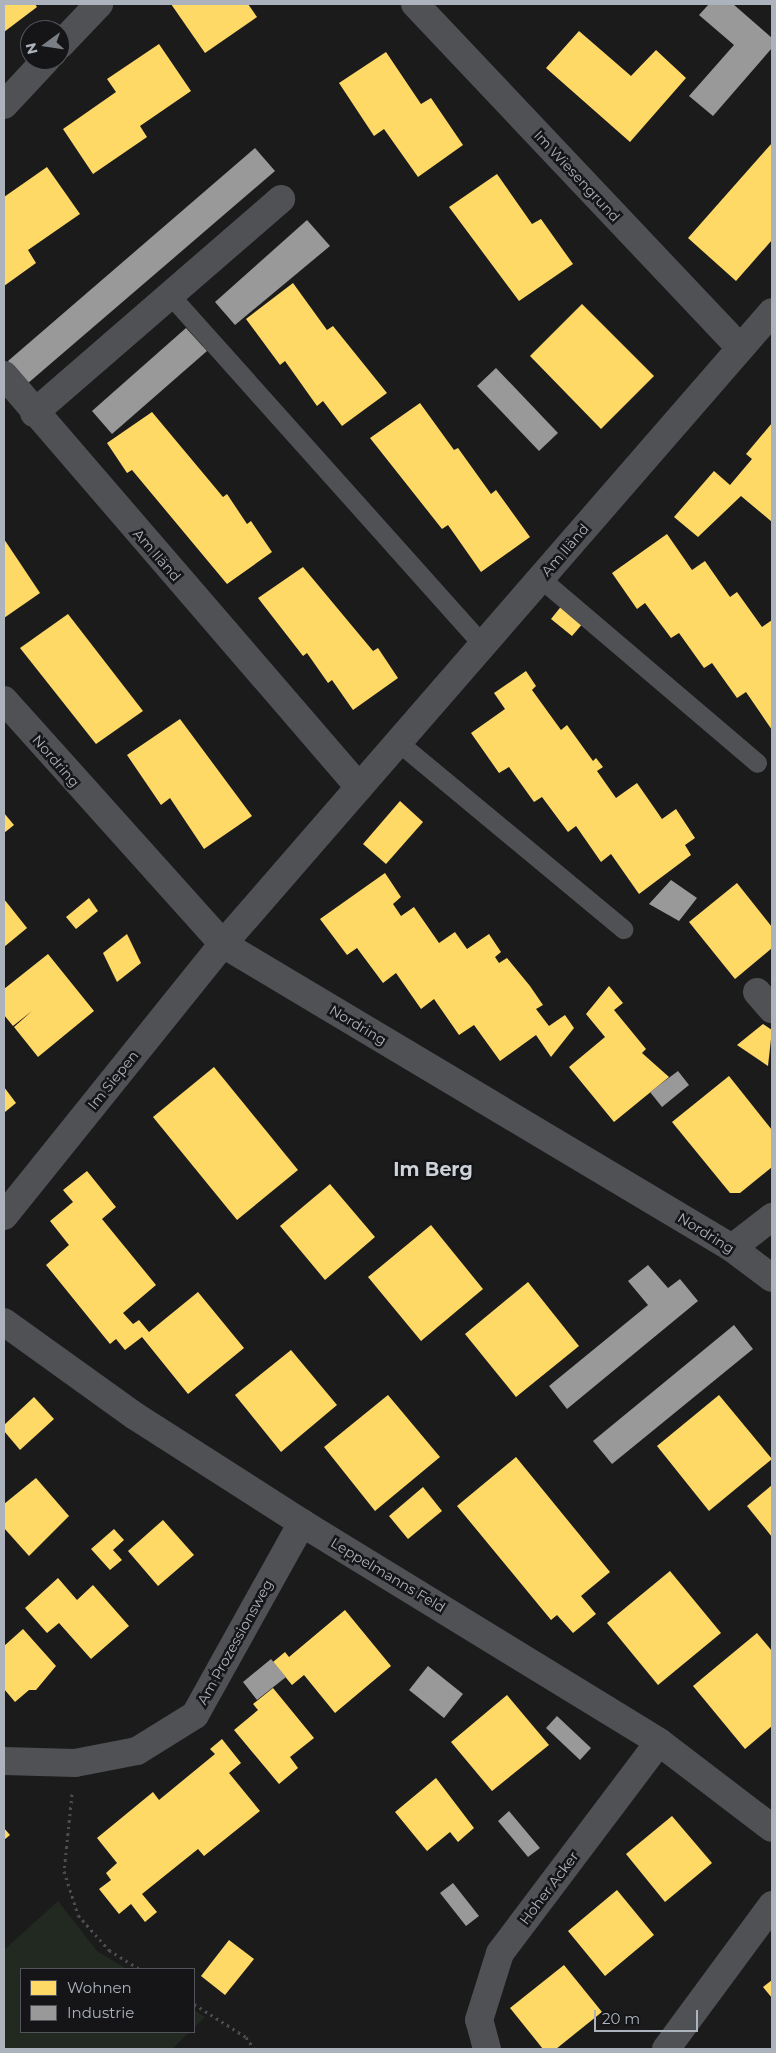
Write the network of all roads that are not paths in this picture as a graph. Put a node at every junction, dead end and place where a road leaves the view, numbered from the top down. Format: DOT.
graph roads {
  1 [pos="99,4"];
  2 [pos="415,4"];
  3 [pos="70,34"];
  4 [pos="36,70"];
  5 [pos="4,104"];
  6 [pos="281,199"];
  7 [pos="170,295"];
  8 [pos="772,312"];
  9 [pos="740,348"];
  10 [pos="4,375"];
  11 [pos="34,413"];
  12 [pos="540,578"];
  13 [pos="483,645"];
  14 [pos="4,700"];
  15 [pos="398,742"];
  16 [pos="757,764"];
  17 [pos="359,787"];
  18 [pos="623,930"];
  19 [pos="223,944"];
  20 [pos="4,1216"];
  21 [pos="772,1216"];
  22 [pos="732,1248"];
  23 [pos="772,1278"];
  24 [pos="4,1322"];
  25 [pos="302,1523"];
  26 [pos="659,1742"];
  27 [pos="4,1761"];
  28 [pos="772,1828"];
  29 [pos="772,1905"];
  30 [pos="487,2049"];
  31 [pos="666,2049"];
  1 -- 3 [label="street"];
  2 -- 9 [label="street, Im Wiesengrund"];
  4 -- 5 [label="street"];
  6 -- 7 [label="street"];
  7 -- 11 [label="street"];
  7 -- 13 [label="lane"];
  8 -- 9 [label="street, Am Iländ"];
  9 -- 12 [label="street, Am Iländ"];
  10 -- 11 [label="street, Am Iländ"];
  11 -- 17 [label="street, Am Iländ"];
  12 -- 13 [label="street, Am Iländ"];
  12 -- 16 [label="lane"];
  13 -- 15 [label="street, Am Iländ"];
  14 -- 19 [label="street, Nordring"];
  15 -- 17 [label="street, Am Iländ"];
  15 -- 18 [label="lane"];
  17 -- 19 [label="street, Am Iländ"];
  19 -- 20 [label="street, Im Siepen"];
  19 -- 22 [label="street, Nordring"];
  21 -- 22 [label="street"];
  22 -- 23 [label="street, Nordring"];
  24 -- 25 [label="street, Leppelmanns Feld"];
  25 -- 26 [label="street, Leppelmanns Feld"];
  25 -- 27 [label="street, Am Prozessionsweg"];
  26 -- 28 [label="street, Leppelmanns Feld"];
  26 -- 30 [label="street, Hoher Acker"];
  29 -- 31 [label="street"];
}
